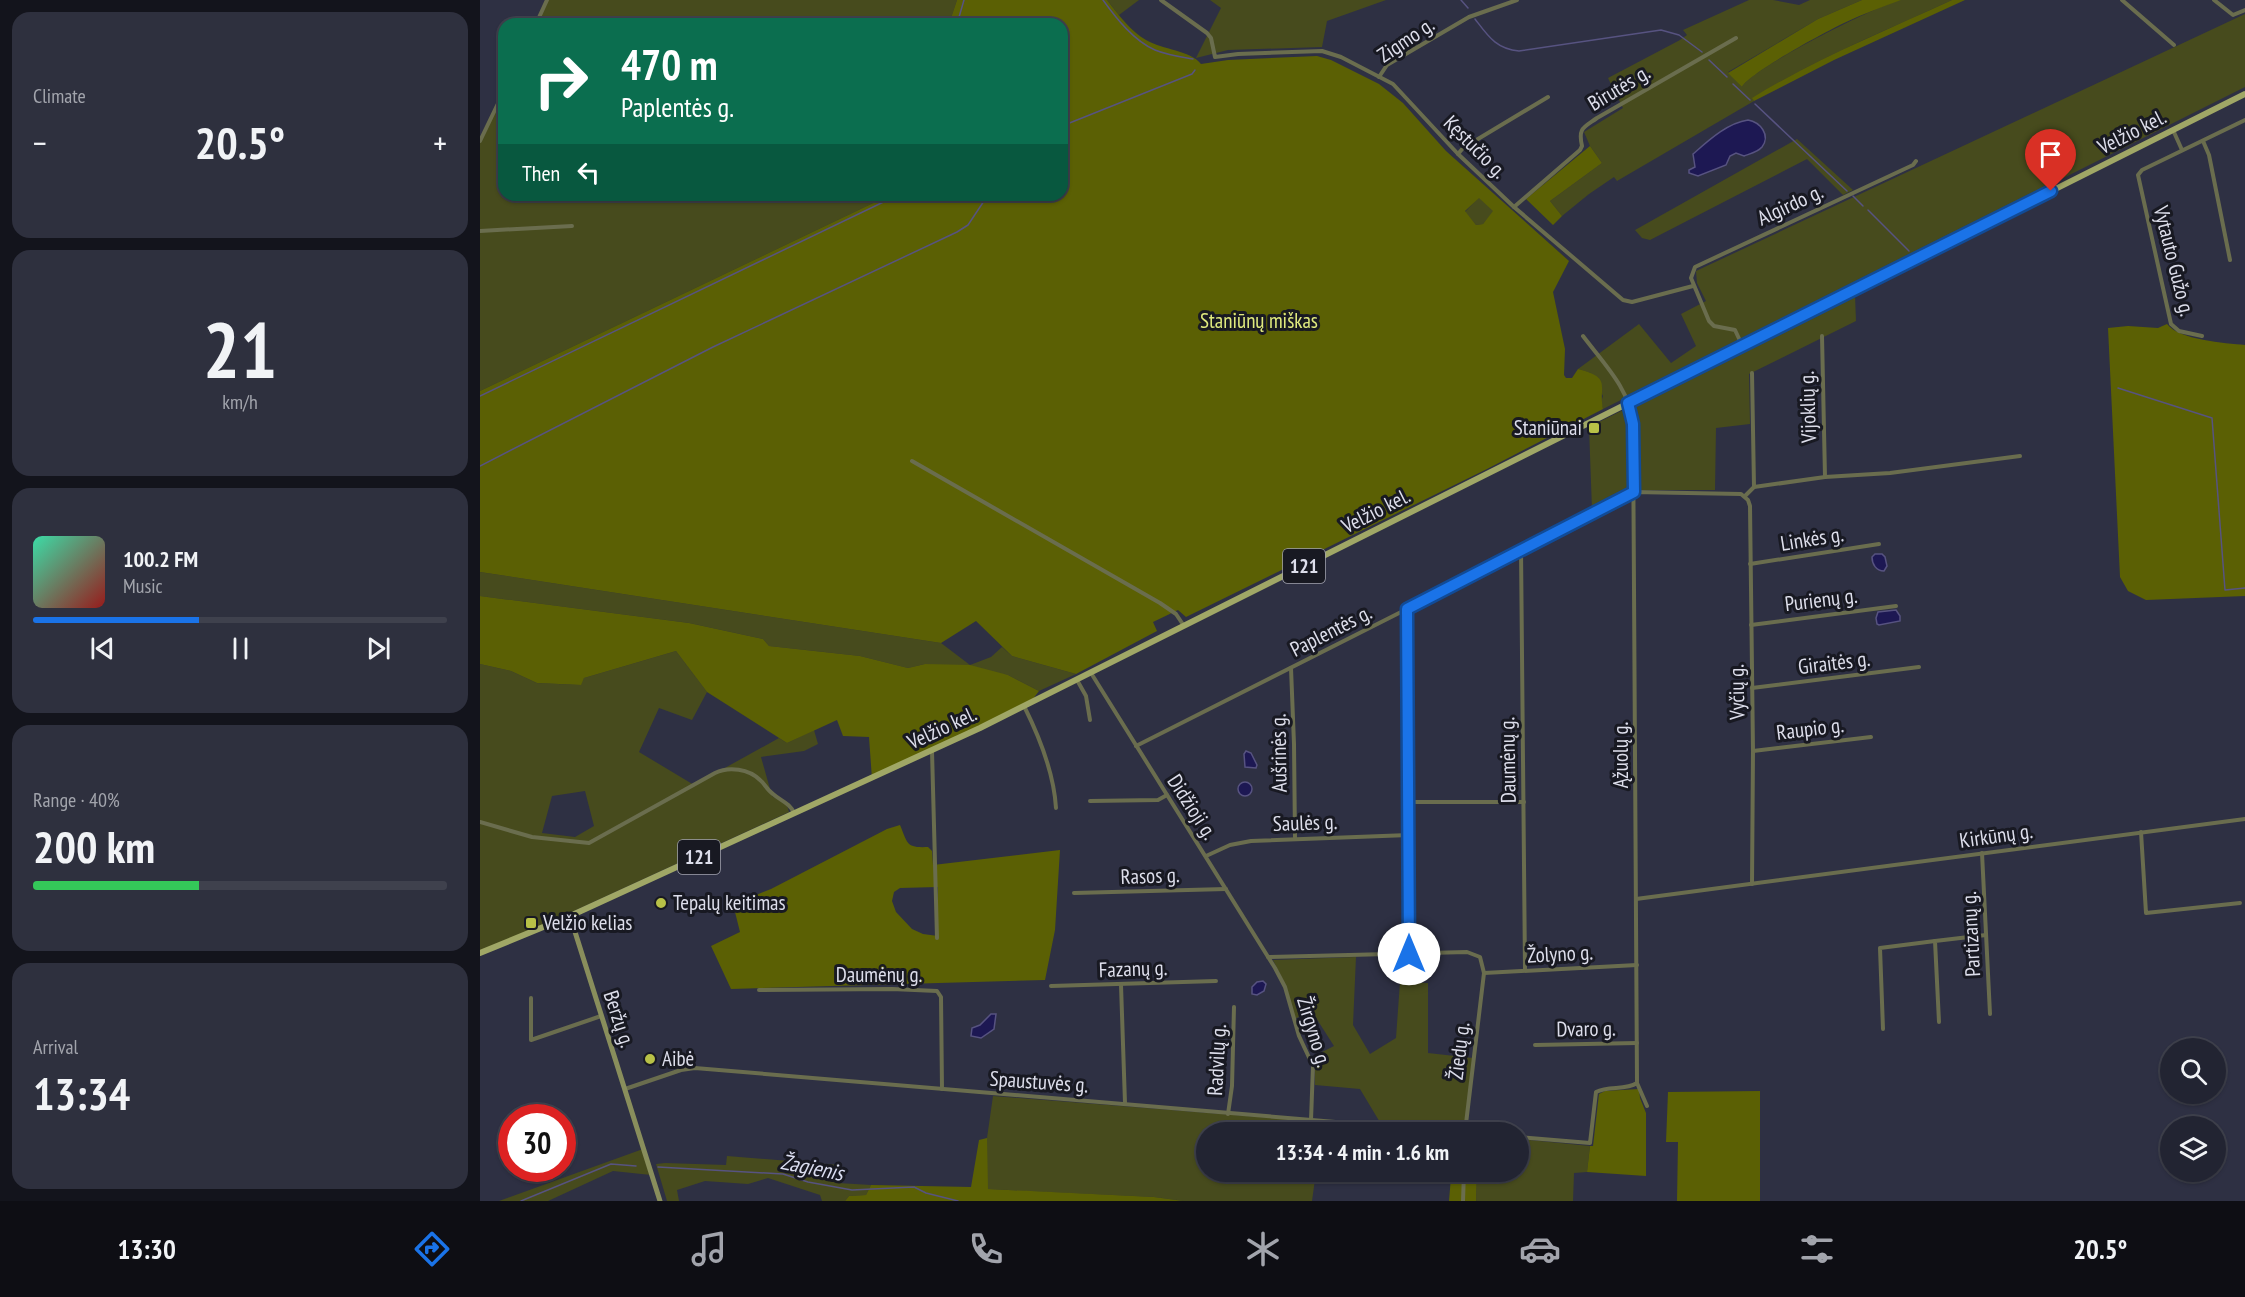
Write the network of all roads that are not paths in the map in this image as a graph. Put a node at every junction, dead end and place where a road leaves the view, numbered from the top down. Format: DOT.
graph roads {
  1 [pos="547,0"];
  2 [pos="1161,0"];
  3 [pos="1517,0"];
  4 [pos="2122,0"];
  5 [pos="2214,0"];
  6 [pos="2245,10"];
  7 [pos="539,18"];
  8 [pos="1736,38"];
  9 [pos="2174,45"];
  10 [pos="1379,77"];
  11 [pos="2245,94"];
  12 [pos="1548,97"];
  13 [pos="498,104"];
  14 [pos="2245,120"];
  15 [pos="2173,130"];
  16 [pos="480,141"];
  17 [pos="2203,141"];
  18 [pos="2182,150"];
  19 [pos="1458,154"];
  20 [pos="1916,161"];
  21 [pos="1514,207"];
  22 [pos="572,226"];
  23 [pos="480,231"];
  24 [pos="2230,260"];
  25 [pos="1693,286"];
  26 [pos="1583,336"];
  27 [pos="1821,336"];
  28 [pos="2202,336"];
  29 [pos="1742,346"];
  30 [pos="1752,373"];
  31 [pos="1628,403"];
  32 [pos="2020,456"];
  33 [pos="912,461"];
  34 [pos="1825,477"];
  35 [pos="1754,487"];
  36 [pos="1634,492"];
  37 [pos="1745,496"];
  38 [pos="1879,544"];
  39 [pos="1521,549"];
  40 [pos="1750,564"];
  41 [pos="1896,606"];
  42 [pos="1407,609"];
  43 [pos="1751,624"];
  44 [pos="1184,626"];
  45 [pos="1919,667"];
  46 [pos="1290,668"];
  47 [pos="1091,673"];
  48 [pos="1077,680"];
  49 [pos="1752,688"];
  50 [pos="1024,706"];
  51 [pos="1090,720"];
  52 [pos="1871,737"];
  53 [pos="1136,746"];
  54 [pos="932,751"];
  55 [pos="1753,751"];
  56 [pos="1167,795"];
  57 [pos="1090,801"];
  58 [pos="1408,802"];
  59 [pos="1524,802"];
  60 [pos="1056,808"];
  61 [pos="794,814"];
  62 [pos="2245,819"];
  63 [pos="480,822"];
  64 [pos="2141,832"];
  65 [pos="1409,835"];
  66 [pos="1295,838"];
  67 [pos="1982,853"];
  68 [pos="1206,856"];
  69 [pos="1752,884"];
  70 [pos="1226,889"];
  71 [pos="1074,893"];
  72 [pos="1636,898"];
  73 [pos="2240,903"];
  74 [pos="570,916"];
  75 [pos="1986,935"];
  76 [pos="937,938"];
  77 [pos="1935,942"];
  78 [pos="480,953"];
  79 [pos="1409,954"];
  80 [pos="1268,957"];
  81 [pos="1637,965"];
  82 [pos="1525,970"];
  83 [pos="1484,973"];
  84 [pos="1216,981"];
  85 [pos="1121,985"];
  86 [pos="1051,986"];
  87 [pos="759,990"];
  88 [pos="531,998"];
  89 [pos="1234,1007"];
  90 [pos="1990,1014"];
  91 [pos="601,1016"];
  92 [pos="1939,1022"];
  93 [pos="1883,1029"];
  94 [pos="1637,1043"];
  95 [pos="1535,1045"];
  96 [pos="1637,1083"];
  97 [pos="624,1089"];
  98 [pos="942,1089"];
  99 [pos="1125,1103"];
  100 [pos="1647,1106"];
  101 [pos="1228,1114"];
  102 [pos="1311,1120"];
  103 [pos="1335,1122"];
  104 [pos="1467,1122"];
  105 [pos="1529,1138"];
  106 [pos="1464,1182"];
  107 [pos="660,1201"];
  108 [pos="1463,1201"];
  1 -- 7 [label="street"];
  2 -- 10 [label="street, Kęstučio g."];
  3 -- 10 [label="street, Zigmo g."];
  4 -- 9 [label="street"];
  5 -- 6 [label="street"];
  8 -- 21 [label="street, Birutės g."];
  10 -- 19 [label="street, Kęstučio g."];
  11 -- 15 [label="main road, Velžio kel. / 121"];
  12 -- 19 [label="street"];
  13 -- 16 [label="street"];
  14 -- 17 [label="street"];
  15 -- 18 [label="street"];
  15 -- 29 [label="main road, Velžio kel. / 121"];
  17 -- 18 [label="street"];
  17 -- 24 [label="street"];
  18 -- 28 [label="street, Vytauto Gužo g."];
  19 -- 21 [label="street, Kęstučio g."];
  20 -- 25 [label="street, Algirdo g."];
  21 -- 25 [label="street, Kęstučio g."];
  22 -- 23 [label="street"];
  25 -- 29 [label="street"];
  26 -- 31 [label="street, Ąžuolų g."];
  27 -- 34 [label="street, Vijoklių g."];
  29 -- 31 [label="main road, Velžio kel. / 121"];
  30 -- 35 [label="street"];
  31 -- 36 [label="street, Ąžuolų g."];
  31 -- 44 [label="main road, Velžio kel. / 121"];
  32 -- 34 [label="street"];
  33 -- 44 [label="street"];
  34 -- 35 [label="street"];
  35 -- 37 [label="street"];
  36 -- 37 [label="street"];
  36 -- 39 [label="street, Paplentės g."];
  36 -- 72 [label="street, Ąžuolų g."];
  37 -- 40 [label="street, Vyčių g."];
  38 -- 40 [label="street, Linkės g."];
  39 -- 42 [label="street, Paplentės g."];
  39 -- 59 [label="street, Daumėnų g."];
  40 -- 43 [label="street, Vyčių g."];
  41 -- 43 [label="street, Purienų g."];
  42 -- 46 [label="street, Paplentės g."];
  42 -- 58 [label="street"];
  43 -- 49 [label="street, Vyčių g."];
  44 -- 47 [label="main road, Velžio kel. / 121"];
  45 -- 49 [label="street, Giraitės g."];
  46 -- 53 [label="street, Paplentės g."];
  46 -- 66 [label="street, Aušrinės g."];
  47 -- 48 [label="main road, Velžio kel. / 121"];
  47 -- 53 [label="street, Didžioji g."];
  48 -- 50 [label="main road, Velžio kel. / 121"];
  48 -- 51 [label="street"];
  49 -- 55 [label="street, Vyčių g."];
  50 -- 54 [label="main road, Velžio kel. / 121"];
  50 -- 60 [label="street"];
  52 -- 55 [label="street, Raupio g."];
  53 -- 56 [label="street, Didžioji g."];
  54 -- 61 [label="main road, Velžio kel. / 121"];
  54 -- 76 [label="street"];
  55 -- 69 [label="street, Vyčių g."];
  56 -- 57 [label="street"];
  56 -- 68 [label="street, Didžioji g."];
  58 -- 59 [label="street"];
  58 -- 65 [label="street"];
  59 -- 82 [label="street, Daumėnų g."];
  61 -- 63 [label="street"];
  61 -- 74 [label="main road, Velžio kel. / 121"];
  62 -- 64 [label="street, Kirkūnų g."];
  64 -- 67 [label="street, Kirkūnų g."];
  64 -- 73 [label="street"];
  65 -- 66 [label="street, Saulės g."];
  65 -- 79 [label="street"];
  66 -- 68 [label="street, Saulės g."];
  67 -- 69 [label="street, Kirkūnų g."];
  67 -- 75 [label="street, Partizanų g."];
  68 -- 70 [label="street, Didžioji g."];
  69 -- 72 [label="street"];
  70 -- 71 [label="street, Rasos g."];
  70 -- 80 [label="street, Didžioji g."];
  72 -- 81 [label="street, Ąžuolų g."];
  74 -- 78 [label="main road, Velžio kel. / 121"];
  74 -- 91 [label="main road, Beržų g."];
  75 -- 77 [label="street"];
  75 -- 90 [label="street, Partizanų g."];
  77 -- 92 [label="street"];
  77 -- 93 [label="street"];
  79 -- 80 [label="street"];
  79 -- 83 [label="street"];
  80 -- 102 [label="street, Žirgyno g."];
  81 -- 82 [label="street, Žolyno g."];
  81 -- 94 [label="street, Ąžuolų g."];
  82 -- 83 [label="street, Žolyno g."];
  83 -- 104 [label="street, Žiedų g."];
  84 -- 85 [label="street, Fazanų g."];
  85 -- 86 [label="street, Fazanų g."];
  85 -- 99 [label="street"];
  87 -- 98 [label="street, Daumėnų g."];
  88 -- 91 [label="street"];
  89 -- 101 [label="street, Radvilų g."];
  91 -- 97 [label="main road, Beržų g."];
  94 -- 95 [label="street, Dvaro g."];
  94 -- 96 [label="street, Ąžuolų g."];
  96 -- 100 [label="street, Ąžuolų g."];
  96 -- 105 [label="street"];
  97 -- 98 [label="street, Spaustuvės g."];
  97 -- 107 [label="main road, Beržų g."];
  98 -- 99 [label="street, Spaustuvės g."];
  99 -- 101 [label="street, Spaustuvės g."];
  101 -- 102 [label="street, Spaustuvės g."];
  102 -- 103 [label="street, Spaustuvės g."];
  106 -- 108 [label="street"];
}
